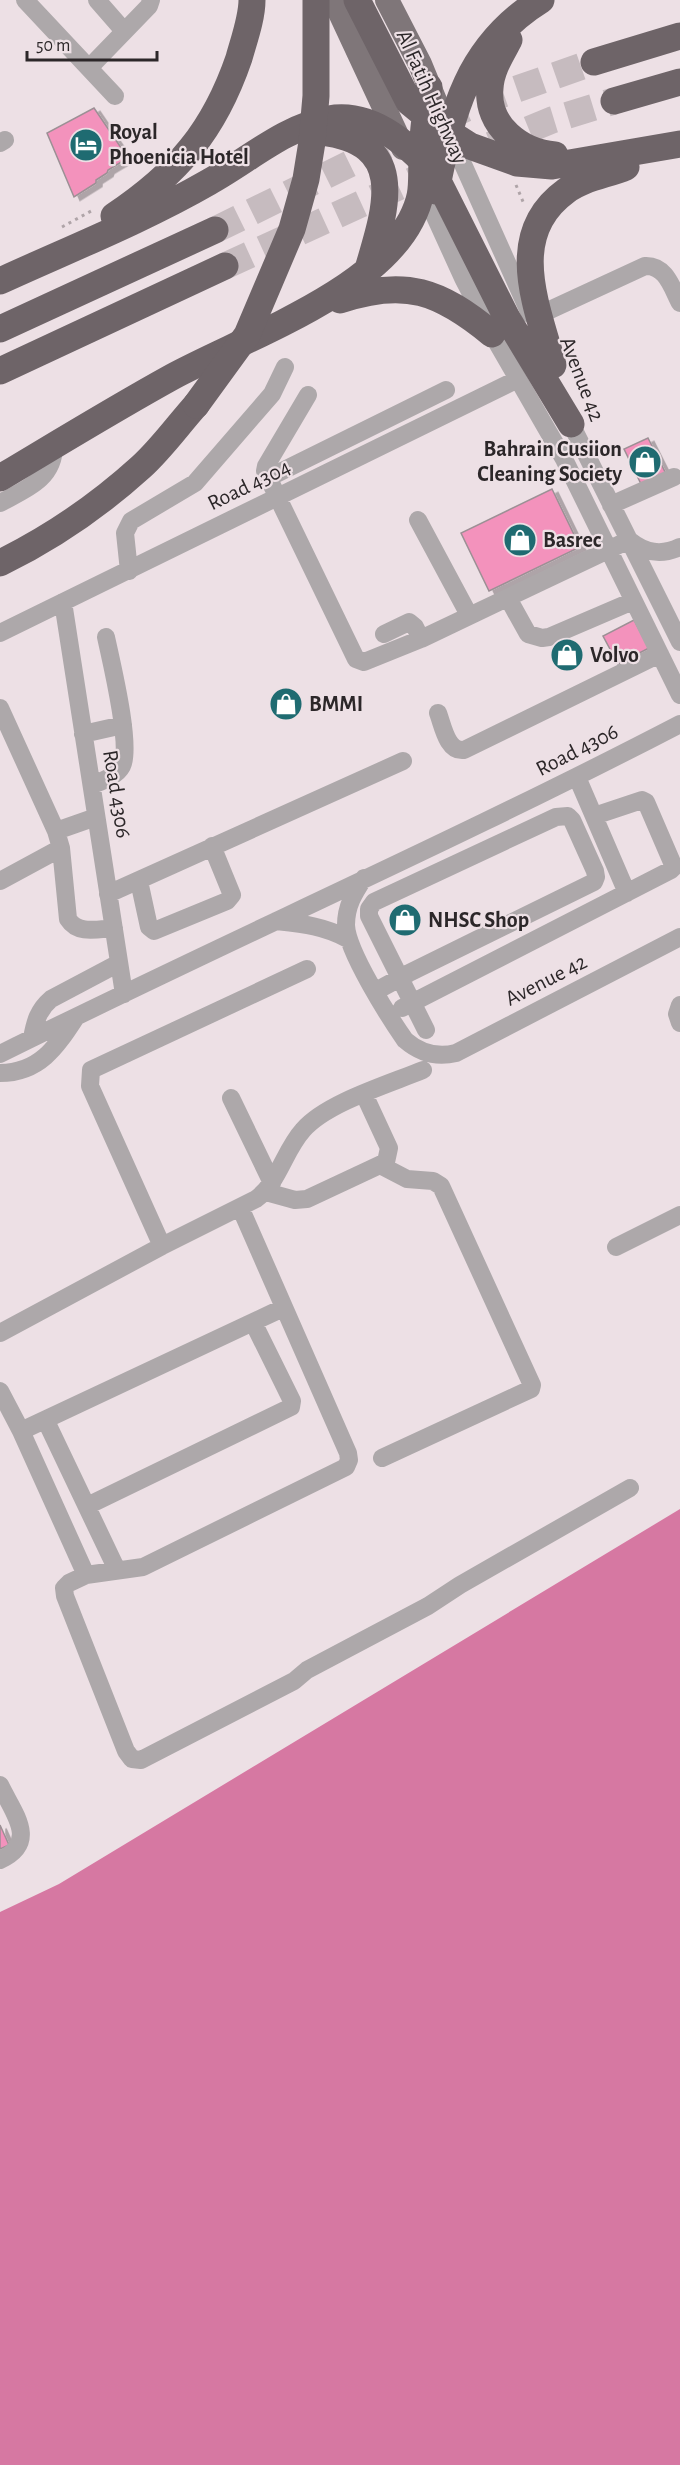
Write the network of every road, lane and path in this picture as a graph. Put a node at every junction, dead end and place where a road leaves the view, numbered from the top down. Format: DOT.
graph roads {
  1 [pos="25,0"];
  2 [pos="97,0"];
  3 [pos="151,0"];
  4 [pos="252,0"];
  5 [pos="316,0"];
  6 [pos="334,0"];
  7 [pos="357,0"];
  8 [pos="387,0"];
  9 [pos="535,4"];
  10 [pos="124,32"];
  11 [pos="680,36"];
  12 [pos="594,62"];
  13 [pos="89,68"];
  14 [pos="680,82"];
  15 [pos="429,87"];
  16 [pos="115,96"];
  17 [pos="614,101"];
  18 [pos="425,116"];
  19 [pos="298,129"];
  20 [pos="448,133"];
  21 [pos="397,136"];
  22 [pos="680,145"];
  23 [pos="422,159"];
  24 [pos="596,159"];
  25 [pos="517,163"];
  26 [pos="430,184"];
  27 [pos="475,195"];
  28 [pos="95,209"];
  29 [pos="434,214"];
  30 [pos="538,221"];
  31 [pos="59,229"];
  32 [pos="215,230"];
  33 [pos="48,259"];
  34 [pos="225,266"];
  35 [pos="368,270"];
  36 [pos="0,281"];
  37 [pos="680,303"];
  38 [pos="539,315"];
  39 [pos="291,317"];
  40 [pos="0,328"];
  41 [pos="492,334"];
  42 [pos="553,364"];
  43 [pos="285,367"];
  44 [pos="0,371"];
  45 [pos="518,379"];
  46 [pos="446,390"];
  47 [pos="308,395"];
  48 [pos="571,424"];
  49 [pos="54,446"];
  50 [pos="674,477"];
  51 [pos="0,478"];
  52 [pos="268,478"];
  53 [pos="278,498"];
  54 [pos="0,503"];
  55 [pos="611,505"];
  56 [pos="418,520"];
  57 [pos="629,540"];
  58 [pos="607,550"];
  59 [pos="675,550"];
  60 [pos="0,563"];
  61 [pos="129,571"];
  62 [pos="653,589"];
  63 [pos="508,597"];
  64 [pos="633,601"];
  65 [pos="63,602"];
  66 [pos="469,615"];
  67 [pos="0,633"];
  68 [pos="384,634"];
  69 [pos="106,637"];
  70 [pos="421,639"];
  71 [pos="680,642"];
  72 [pos="660,654"];
  73 [pos="680,695"];
  74 [pos="0,708"];
  75 [pos="438,712"];
  76 [pos="680,724"];
  77 [pos="123,725"];
  78 [pos="83,734"];
  79 [pos="404,761"];
  80 [pos="577,777"];
  81 [pos="92,785"];
  82 [pos="594,816"];
  83 [pos="96,817"];
  84 [pos="58,840"];
  85 [pos="212,846"];
  86 [pos="370,875"];
  87 [pos="0,881"];
  88 [pos="139,881"];
  89 [pos="627,893"];
  90 [pos="108,894"];
  91 [pos="382,898"];
  92 [pos="275,920"];
  93 [pos="114,928"];
  94 [pos="680,937"];
  95 [pos="348,939"];
  96 [pos="119,963"];
  97 [pos="307,969"];
  98 [pos="400,978"];
  99 [pos="376,991"];
  100 [pos="124,994"];
  101 [pos="412,1002"];
  102 [pos="680,1005"];
  103 [pos="390,1015"];
  104 [pos="77,1016"];
  105 [pos="680,1023"];
  106 [pos="426,1030"];
  107 [pos="32,1038"];
  108 [pos="0,1054"];
  109 [pos="427,1062"];
  110 [pos="0,1073"];
  111 [pos="364,1094"];
  112 [pos="231,1098"];
  113 [pos="382,1166"];
  114 [pos="269,1187"];
  115 [pos="240,1207"];
  116 [pos="680,1215"];
  117 [pos="162,1246"];
  118 [pos="616,1247"];
  119 [pos="283,1308"];
  120 [pos="253,1322"];
  121 [pos="0,1333"];
  122 [pos="0,1391"];
  123 [pos="46,1421"];
  124 [pos="21,1431"];
  125 [pos="382,1458"];
  126 [pos="630,1488"];
  127 [pos="87,1506"];
  128 [pos="117,1570"];
  129 [pos="86,1575"];
  130 [pos="0,1785"];
  131 [pos="0,1860"];
  1 -- 13 [label="street"];
  2 -- 10 [label="street"];
  3 -- 10 [label="street"];
  4 -- 33 [label="highway"];
  5 -- 60 [label="highway, bridge"];
  6 -- 21 [label="main road, Al Fatih Highway"];
  7 -- 18 [label="highway"];
  8 -- 15 [label="main road, Al Fatih Highway"];
  9 -- 20 [label="highway"];
  9 -- 24 [label="highway"];
  10 -- 13 [label="street"];
  11 -- 12 [label="highway"];
  13 -- 16 [label="street"];
  14 -- 17 [label="highway"];
  15 -- 18 [label="highway"];
  15 -- 20 [label="main road, Al Fatih Highway"];
  18 -- 20 [label="highway"];
  18 -- 23 [label="highway"];
  19 -- 21 [label="highway"];
  19 -- 33 [label="highway"];
  19 -- 35 [label="highway"];
  20 -- 25 [label="highway"];
  20 -- 26 [label="highway"];
  20 -- 27 [label="street, Al Fatih Highway"];
  21 -- 23 [label="highway"];
  21 -- 26 [label="main road, Al Fatih Highway"];
  22 -- 24 [label="highway"];
  22 -- 30 [label="highway"];
  23 -- 26 [label="highway"];
  24 -- 25 [label="highway"];
  25 -- 30 [label="path"];
  26 -- 29 [label="highway"];
  26 -- 35 [label="highway"];
  26 -- 48 [label="highway"];
  27 -- 42 [label="street, Avenue 42"];
  28 -- 31 [label="path"];
  29 -- 41 [label="street"];
  30 -- 38 [label="highway"];
  32 -- 40 [label="highway"];
  33 -- 36 [label="highway"];
  34 -- 44 [label="highway"];
  35 -- 39 [label="highway"];
  37 -- 38 [label="street"];
  38 -- 42 [label="highway"];
  39 -- 41 [label="highway"];
  39 -- 49 [label="highway"];
  41 -- 45 [label="street"];
  42 -- 48 [label="street, Avenue 42"];
  43 -- 61 [label="street"];
  45 -- 53 [label="street, Road 4304"];
  45 -- 58 [label="street"];
  46 -- 52 [label="street"];
  47 -- 52 [label="street"];
  48 -- 55 [label="street, Avenue 42"];
  49 -- 51 [label="highway"];
  49 -- 54 [label="street"];
  50 -- 55 [label="street"];
  52 -- 53 [label="street"];
  53 -- 61 [label="street, Road 4304"];
  53 -- 70 [label="street"];
  55 -- 57 [label="street, Avenue 42"];
  56 -- 66 [label="street"];
  57 -- 58 [label="street"];
  57 -- 59 [label="street"];
  57 -- 62 [label="street, Avenue 42"];
  58 -- 63 [label="street"];
  58 -- 64 [label="street"];
  59 -- 62 [label="street"];
  61 -- 65 [label="street, Road 4304"];
  62 -- 71 [label="street, Avenue 42"];
  63 -- 64 [label="street"];
  63 -- 66 [label="street"];
  64 -- 72 [label="street"];
  65 -- 67 [label="street, Road 4304"];
  65 -- 78 [label="street, Road 4306"];
  66 -- 70 [label="street"];
  68 -- 70 [label="street"];
  69 -- 77 [label="street"];
  72 -- 73 [label="street"];
  72 -- 75 [label="street"];
  74 -- 84 [label="street"];
  76 -- 80 [label="street, Road 4306"];
  77 -- 78 [label="street"];
  77 -- 81 [label="street"];
  78 -- 81 [label="street, Road 4306"];
  79 -- 85 [label="street"];
  80 -- 82 [label="street"];
  80 -- 86 [label="street, Road 4306"];
  81 -- 83 [label="street, Road 4306"];
  82 -- 89 [label="street"];
  82 -- 89 [label="street"];
  83 -- 84 [label="street"];
  83 -- 90 [label="street, Road 4306"];
  84 -- 87 [label="street"];
  84 -- 93 [label="street"];
  85 -- 88 [label="street"];
  85 -- 88 [label="street"];
  86 -- 91 [label="street"];
  86 -- 92 [label="street, Road 4306"];
  86 -- 95 [label="street"];
  88 -- 90 [label="street"];
  89 -- 101 [label="street"];
  90 -- 93 [label="street, Road 4306"];
  91 -- 98 [label="street"];
  91 -- 98 [label="street"];
  92 -- 95 [label="street"];
  92 -- 100 [label="street, Road 4306"];
  93 -- 96 [label="street, Road 4306"];
  94 -- 109 [label="street, Avenue 42"];
  95 -- 99 [label="street"];
  96 -- 100 [label="street, Road 4306"];
  96 -- 107 [label="street"];
  97 -- 117 [label="street"];
  98 -- 99 [label="street"];
  98 -- 101 [label="street"];
  99 -- 103 [label="street"];
  100 -- 104 [label="street, Road 4306"];
  101 -- 103 [label="street"];
  101 -- 106 [label="street"];
  102 -- 105 [label="street"];
  103 -- 109 [label="street"];
  104 -- 107 [label="street, Road 4306"];
  104 -- 110 [label="street"];
  107 -- 108 [label="street, Road 4306"];
  109 -- 111 [label="street, Avenue 42"];
  111 -- 113 [label="street"];
  111 -- 114 [label="street, Avenue 42"];
  112 -- 114 [label="street"];
  113 -- 114 [label="street"];
  113 -- 125 [label="street"];
  114 -- 115 [label="street"];
  115 -- 117 [label="street"];
  115 -- 119 [label="street"];
  116 -- 118 [label="street"];
  117 -- 121 [label="street"];
  119 -- 120 [label="street"];
  119 -- 128 [label="street"];
  120 -- 123 [label="street"];
  120 -- 127 [label="street"];
  122 -- 124 [label="street"];
  123 -- 124 [label="street"];
  123 -- 127 [label="street"];
  124 -- 129 [label="street"];
  126 -- 129 [label="street"];
  127 -- 128 [label="street"];
  128 -- 129 [label="street"];
  130 -- 131 [label="street"];
}
